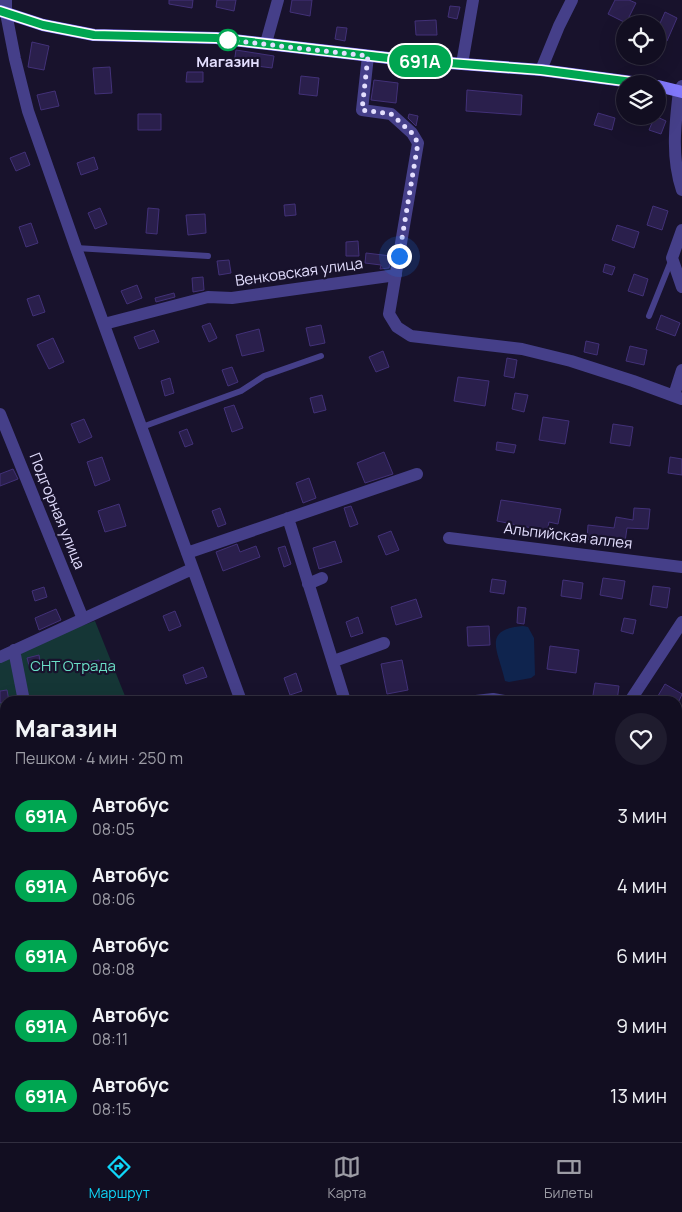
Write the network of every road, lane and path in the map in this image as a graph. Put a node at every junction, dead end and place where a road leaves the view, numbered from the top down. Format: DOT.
graph roads {
  1 [pos="278,0"];
  2 [pos="473,0"];
  3 [pos="572,0"];
  4 [pos="4,8"];
  5 [pos="266,43"];
  6 [pos="368,56"];
  7 [pos="462,64"];
  8 [pos="541,70"];
  9 [pos="616,80"];
  10 [pos="666,87"];
  11 [pos="681,90"];
  12 [pos="682,190"];
  13 [pos="682,230"];
  14 [pos="76,248"];
  15 [pos="208,256"];
  16 [pos="672,258"];
  17 [pos="396,275"];
  18 [pos="682,287"];
  19 [pos="649,316"];
  20 [pos="104,324"];
  21 [pos="321,356"];
  22 [pos="682,370"];
  23 [pos="678,397"];
  24 [pos="0,414"];
  25 [pos="142,427"];
  26 [pos="418,474"];
  27 [pos="288,518"];
  28 [pos="449,538"];
  29 [pos="187,553"];
  30 [pos="682,567"];
  31 [pos="192,569"];
  32 [pos="322,578"];
  33 [pos="308,584"];
  34 [pos="83,619"];
  35 [pos="682,622"];
  36 [pos="384,643"];
  37 [pos="14,650"];
  38 [pos="0,657"];
  39 [pos="334,661"];
  40 [pos="23,696"];
  41 [pos="239,696"];
  42 [pos="344,696"];
  43 [pos="633,696"];
  1 -- 5 [label="street"];
  2 -- 7 [label="street"];
  3 -- 8 [label="street"];
  4 -- 5 [label="main road"];
  4 -- 14 [label="street"];
  5 -- 6 [label="main road"];
  6 -- 7 [label="main road"];
  6 -- 17 [label="street"];
  7 -- 8 [label="main road"];
  8 -- 9 [label="main road"];
  10 -- 11 [label="main road"];
  11 -- 12 [label="street"];
  13 -- 16 [label="street"];
  14 -- 15 [label="lane"];
  14 -- 20 [label="street"];
  16 -- 18 [label="street"];
  16 -- 19 [label="lane"];
  17 -- 20 [label="street, Венковская улица"];
  17 -- 23 [label="street"];
  20 -- 25 [label="street"];
  21 -- 25 [label="lane"];
  22 -- 23 [label="street"];
  24 -- 34 [label="street, Подгорная улица"];
  25 -- 29 [label="street"];
  26 -- 27 [label="street"];
  27 -- 29 [label="street"];
  27 -- 33 [label="street"];
  28 -- 30 [label="street, Альпийская аллея"];
  29 -- 31 [label="street"];
  31 -- 34 [label="street"];
  31 -- 41 [label="street"];
  32 -- 33 [label="street"];
  33 -- 39 [label="street"];
  34 -- 37 [label="street"];
  35 -- 43 [label="street"];
  36 -- 39 [label="street"];
  37 -- 38 [label="street"];
  37 -- 40 [label="street"];
  39 -- 42 [label="street"];
}
